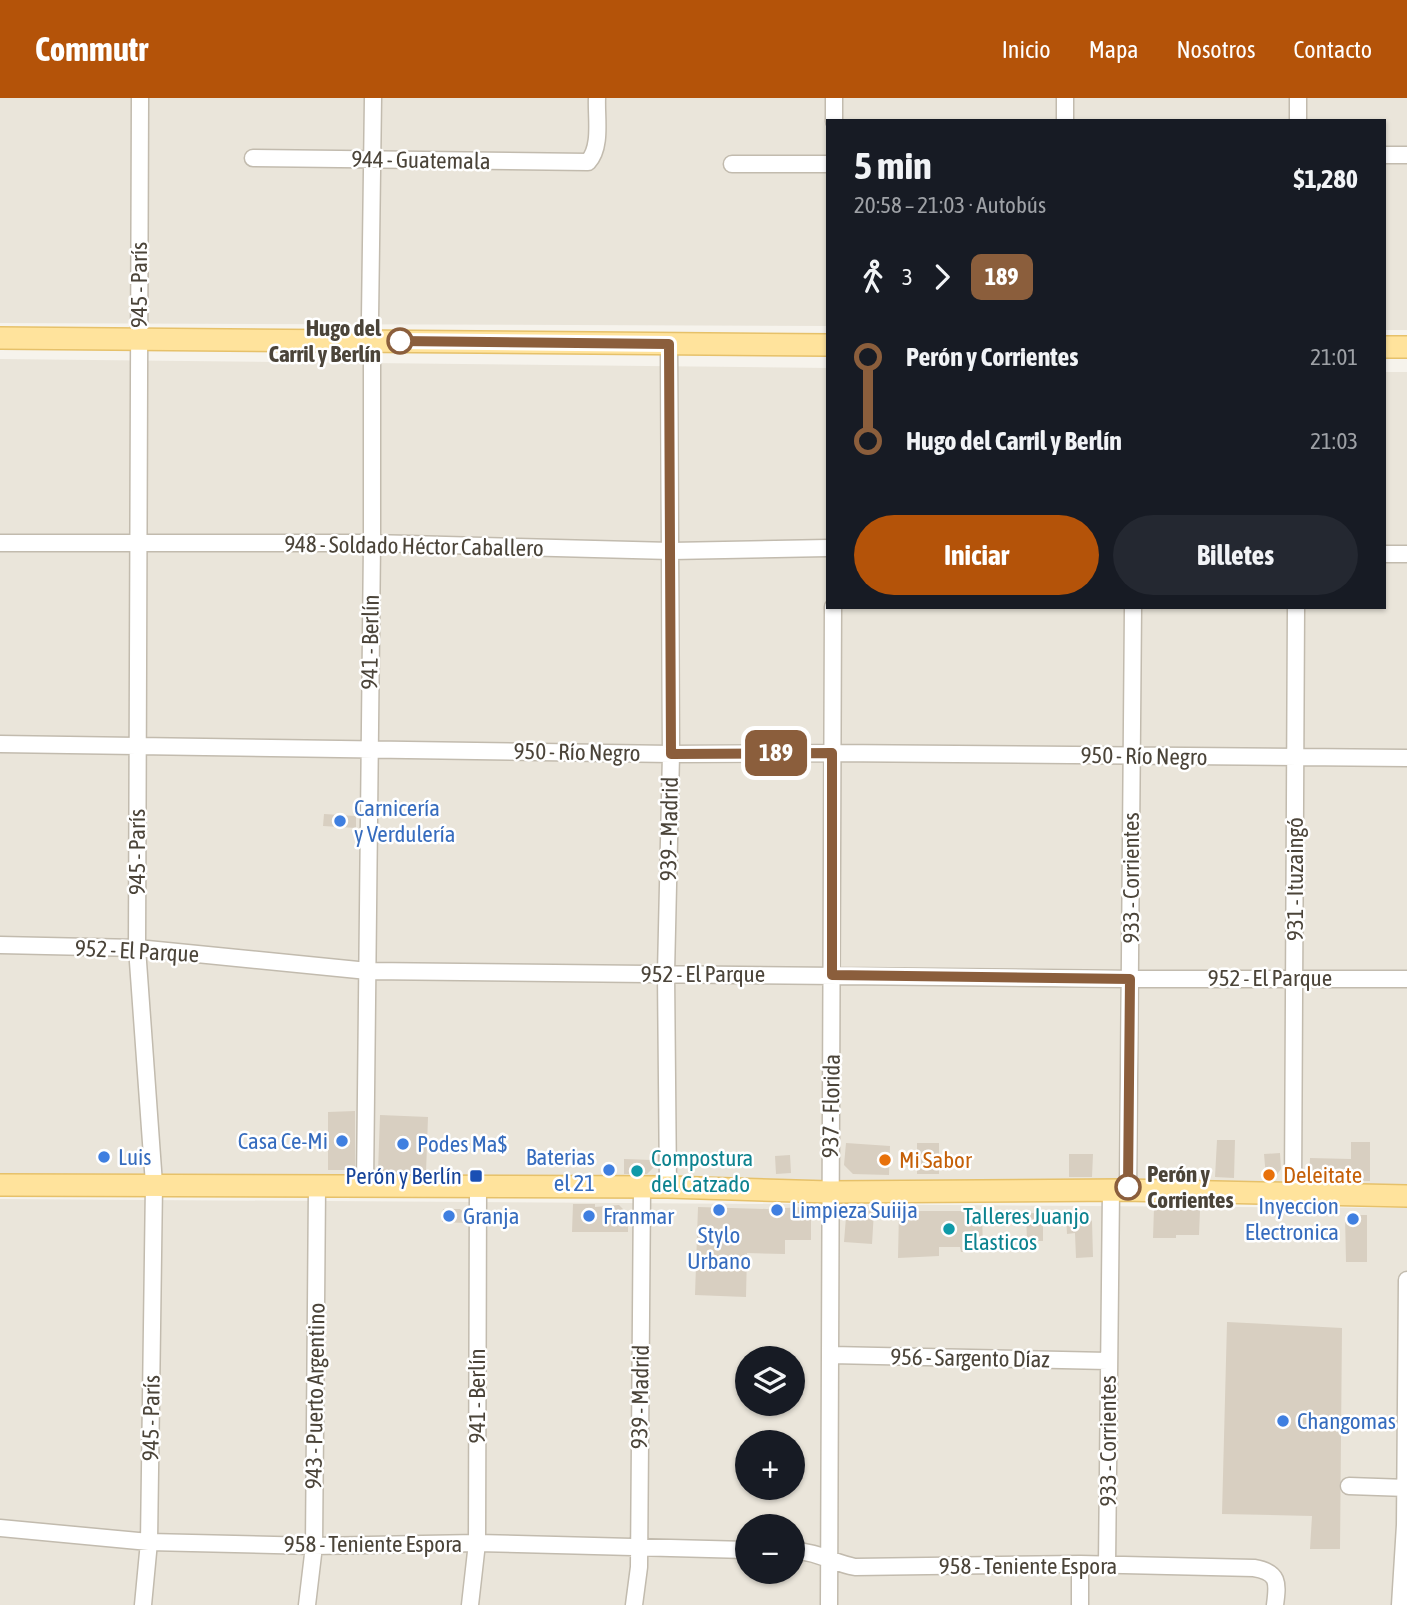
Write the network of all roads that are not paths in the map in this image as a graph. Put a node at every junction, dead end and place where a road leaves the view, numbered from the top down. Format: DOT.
graph roads {
  1 [pos="140,98"];
  2 [pos="373,98"];
  3 [pos="597,98"];
  4 [pos="834,98"];
  5 [pos="1065,98"];
  6 [pos="1298,98"];
  7 [pos="834,119"];
  8 [pos="1065,119"];
  9 [pos="1298,119"];
  10 [pos="1386,155"];
  11 [pos="1407,156"];
  12 [pos="253,158"];
  13 [pos="372,159"];
  14 [pos="732,164"];
  15 [pos="826,164"];
  16 [pos="0,338"];
  17 [pos="139,338"];
  18 [pos="372,341"];
  19 [pos="669,344"];
  20 [pos="826,345"];
  21 [pos="1386,347"];
  22 [pos="1407,347"];
  23 [pos="0,543"];
  24 [pos="372,543"];
  25 [pos="138,544"];
  26 [pos="826,548"];
  27 [pos="671,551"];
  28 [pos="1386,554"];
  29 [pos="1407,554"];
  30 [pos="833,609"];
  31 [pos="1133,609"];
  32 [pos="1296,609"];
  33 [pos="0,744"];
  34 [pos="138,746"];
  35 [pos="369,750"];
  36 [pos="832,753"];
  37 [pos="671,754"];
  38 [pos="1132,756"];
  39 [pos="1294,758"];
  40 [pos="1407,758"];
  41 [pos="0,945"];
  42 [pos="137,948"];
  43 [pos="368,971"];
  44 [pos="666,973"];
  45 [pos="832,975"];
  46 [pos="1295,978"];
  47 [pos="1130,979"];
  48 [pos="1407,979"];
  49 [pos="154,1184"];
  50 [pos="0,1185"];
  51 [pos="317,1186"];
  52 [pos="365,1186"];
  53 [pos="478,1186"];
  54 [pos="668,1187"];
  55 [pos="642,1189"];
  56 [pos="1120,1190"];
  57 [pos="829,1192"];
  58 [pos="1293,1193"];
  59 [pos="1407,1196"];
  60 [pos="1407,1280"];
  61 [pos="831,1355"];
  62 [pos="1108,1361"];
  63 [pos="1349,1486"];
  64 [pos="1406,1488"];
  65 [pos="0,1528"];
  66 [pos="149,1542"];
  67 [pos="477,1543"];
  68 [pos="314,1546"];
  69 [pos="638,1548"];
  70 [pos="735,1550"];
  71 [pos="805,1552"];
  72 [pos="829,1559"];
  73 [pos="1080,1564"];
  74 [pos="1107,1565"];
  75 [pos="143,1605"];
  76 [pos="307,1605"];
  77 [pos="470,1605"];
  78 [pos="634,1605"];
  79 [pos="829,1605"];
  80 [pos="1080,1605"];
  81 [pos="1275,1605"];
  82 [pos="1400,1605"];
  1 -- 17 [label="street, 945 - París"];
  2 -- 13 [label="street, 941 - Berlín"];
  3 -- 13 [label="street, 944 - Guatemala"];
  4 -- 7 [label="street"];
  5 -- 8 [label="street"];
  6 -- 9 [label="street"];
  10 -- 11 [label="street"];
  12 -- 13 [label="street, 944 - Guatemala"];
  13 -- 18 [label="street, 941 - Berlín"];
  14 -- 15 [label="street"];
  16 -- 17 [label="main road"];
  17 -- 18 [label="main road"];
  17 -- 25 [label="street, 945 - París"];
  18 -- 19 [label="main road"];
  18 -- 24 [label="street, 941 - Berlín"];
  19 -- 20 [label="main road"];
  19 -- 27 [label="street, 939 - Madrid"];
  21 -- 22 [label="main road"];
  23 -- 25 [label="street, 948 - Soldado Héctor Caballero"];
  24 -- 25 [label="street, 948 - Soldado Héctor Caballero"];
  24 -- 27 [label="street, 948 - Soldado Héctor Caballero"];
  24 -- 35 [label="street, 941 - Berlín"];
  25 -- 34 [label="street, 945 - París"];
  26 -- 27 [label="street, 948 - Soldado Héctor Caballero"];
  27 -- 37 [label="street, 939 - Madrid"];
  28 -- 29 [label="street"];
  30 -- 36 [label="street, 937 - Florida"];
  31 -- 38 [label="street, 933 - Corrientes"];
  32 -- 39 [label="street, 931 - Ituzaingó"];
  33 -- 34 [label="street, 950 - Río Negro"];
  34 -- 35 [label="street, 950 - Río Negro"];
  34 -- 42 [label="street, 945 - París"];
  35 -- 37 [label="street, 950 - Río Negro"];
  35 -- 43 [label="street, 941 - Berlín"];
  36 -- 37 [label="street, 950 - Río Negro"];
  36 -- 38 [label="street, 950 - Río Negro"];
  36 -- 45 [label="street, 937 - Florida"];
  37 -- 44 [label="street, 939 - Madrid"];
  38 -- 39 [label="street, 950 - Río Negro"];
  38 -- 47 [label="street, 933 - Corrientes"];
  39 -- 40 [label="street, 950 - Río Negro"];
  39 -- 46 [label="street, 931 - Ituzaingó"];
  41 -- 42 [label="street, 952 - El Parque"];
  42 -- 43 [label="street, 952 - El Parque"];
  42 -- 49 [label="street, 945 - París"];
  43 -- 44 [label="street, 952 - El Parque"];
  43 -- 52 [label="street, 941 - Berlín"];
  44 -- 45 [label="street, 952 - El Parque"];
  44 -- 54 [label="street, 939 - Madrid"];
  45 -- 47 [label="street, 952 - El Parque"];
  45 -- 57 [label="street, 937 - Florida"];
  46 -- 47 [label="street, 952 - El Parque"];
  46 -- 48 [label="street, 952 - El Parque"];
  46 -- 58 [label="street, 931 - Ituzaingó"];
  47 -- 56 [label="street, 933 - Corrientes"];
  49 -- 50 [label="main road"];
  49 -- 51 [label="main road"];
  49 -- 66 [label="street, 945 - París"];
  51 -- 52 [label="main road"];
  51 -- 68 [label="street, 943 - Puerto Argentino"];
  52 -- 53 [label="main road"];
  53 -- 55 [label="main road"];
  53 -- 67 [label="street, 941 - Berlín"];
  54 -- 55 [label="main road"];
  54 -- 57 [label="main road"];
  55 -- 69 [label="street, 939 - Madrid"];
  56 -- 57 [label="main road"];
  56 -- 58 [label="main road"];
  56 -- 62 [label="street, 933 - Corrientes"];
  57 -- 61 [label="street, 937 - Florida"];
  58 -- 59 [label="main road"];
  60 -- 64 [label="street"];
  61 -- 62 [label="street, 956 - Sargento Díaz"];
  61 -- 72 [label="street, 937 - Florida"];
  62 -- 74 [label="street, 933 - Corrientes"];
  63 -- 64 [label="street"];
  64 -- 82 [label="street"];
  65 -- 66 [label="street, 958 - Teniente Espora"];
  66 -- 68 [label="street, 958 - Teniente Espora"];
  66 -- 75 [label="street, 945 - París"];
  67 -- 68 [label="street, 958 - Teniente Espora"];
  67 -- 69 [label="street, 958 - Teniente Espora"];
  67 -- 77 [label="street, 941 - Berlín"];
  68 -- 76 [label="street, 943 - Puerto Argentino"];
  69 -- 70 [label="street, 958 - Teniente Espora"];
  69 -- 78 [label="street, 939 - Madrid"];
  71 -- 72 [label="street, 958 - Teniente Espora"];
  72 -- 73 [label="street, 958 - Teniente Espora"];
  72 -- 79 [label="street, 937 - Florida"];
  73 -- 74 [label="street, 958 - Teniente Espora"];
  73 -- 80 [label="street"];
  74 -- 81 [label="street, 958 - Teniente Espora"];
}
